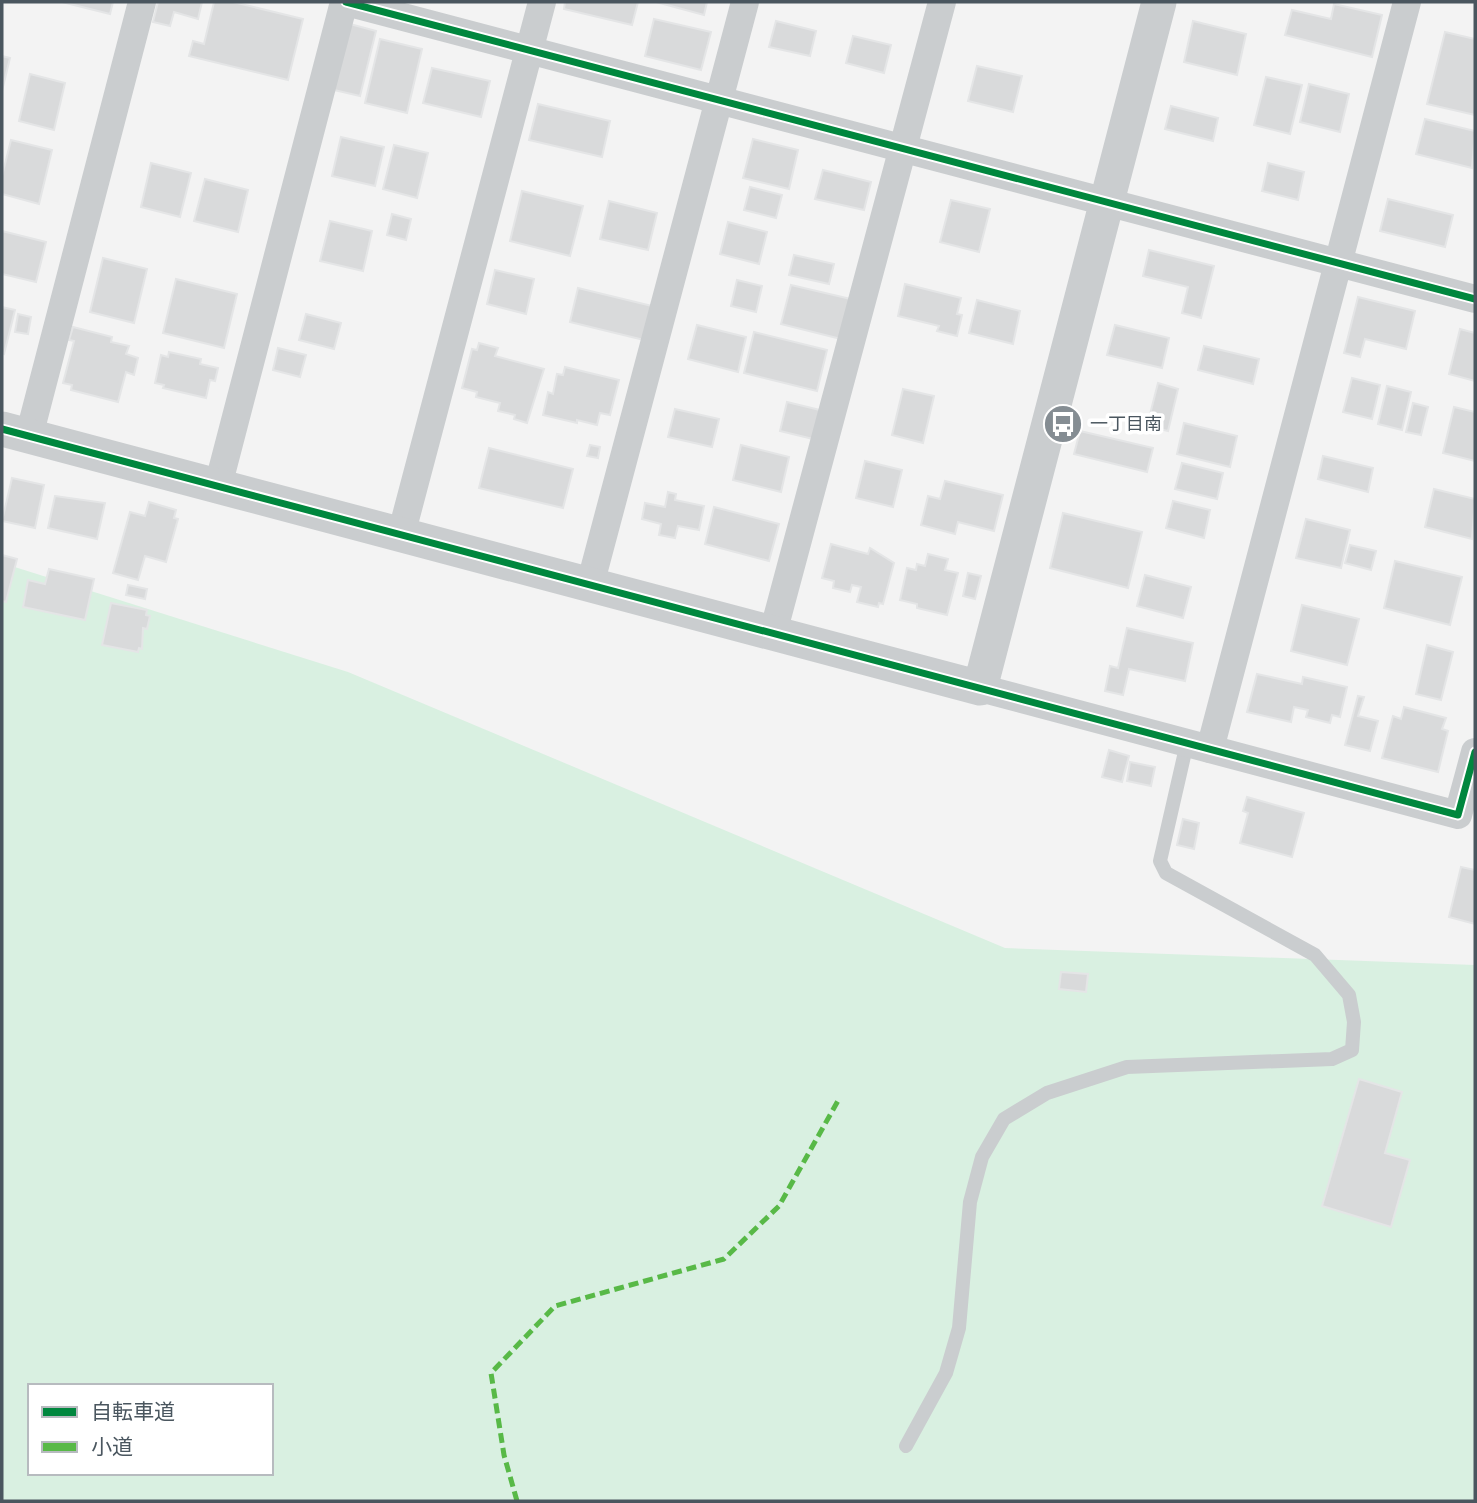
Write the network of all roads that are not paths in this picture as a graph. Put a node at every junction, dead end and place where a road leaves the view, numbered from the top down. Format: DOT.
graph roads {
  1 [pos="142,2"];
  2 [pos="345,2"];
  3 [pos="542,2"];
  4 [pos="745,2"];
  5 [pos="942,2"];
  6 [pos="1159,2"];
  7 [pos="1407,2"];
  8 [pos="529,50"];
  9 [pos="719,100"];
  10 [pos="903,149"];
  11 [pos="1106,202"];
  12 [pos="1338,263"];
  13 [pos="1475,299"];
  14 [pos="15,433"];
  15 [pos="218,486"];
  16 [pos="401,535"];
  17 [pos="590,585"];
  18 [pos="774,633"];
  19 [pos="980,688"];
  20 [pos="1198,746"];
  21 [pos="1475,752"];
  22 [pos="905,1446"];
  1 -- 14 [label="street"];
  2 -- 8 [label="street"];
  2 -- 15 [label="street"];
  3 -- 8 [label="street"];
  4 -- 9 [label="street"];
  5 -- 10 [label="street"];
  6 -- 11 [label="street"];
  7 -- 12 [label="street"];
  8 -- 9 [label="street"];
  8 -- 16 [label="street"];
  9 -- 10 [label="street"];
  9 -- 17 [label="street"];
  10 -- 11 [label="street"];
  10 -- 18 [label="street"];
  11 -- 12 [label="street"];
  11 -- 19 [label="street"];
  12 -- 13 [label="street"];
  12 -- 20 [label="street"];
  14 -- 15 [label="street"];
  15 -- 16 [label="street"];
  16 -- 17 [label="street"];
  17 -- 18 [label="street"];
  18 -- 19 [label="street"];
  19 -- 20 [label="street"];
  20 -- 21 [label="street"];
  20 -- 22 [label="lane"];
}
